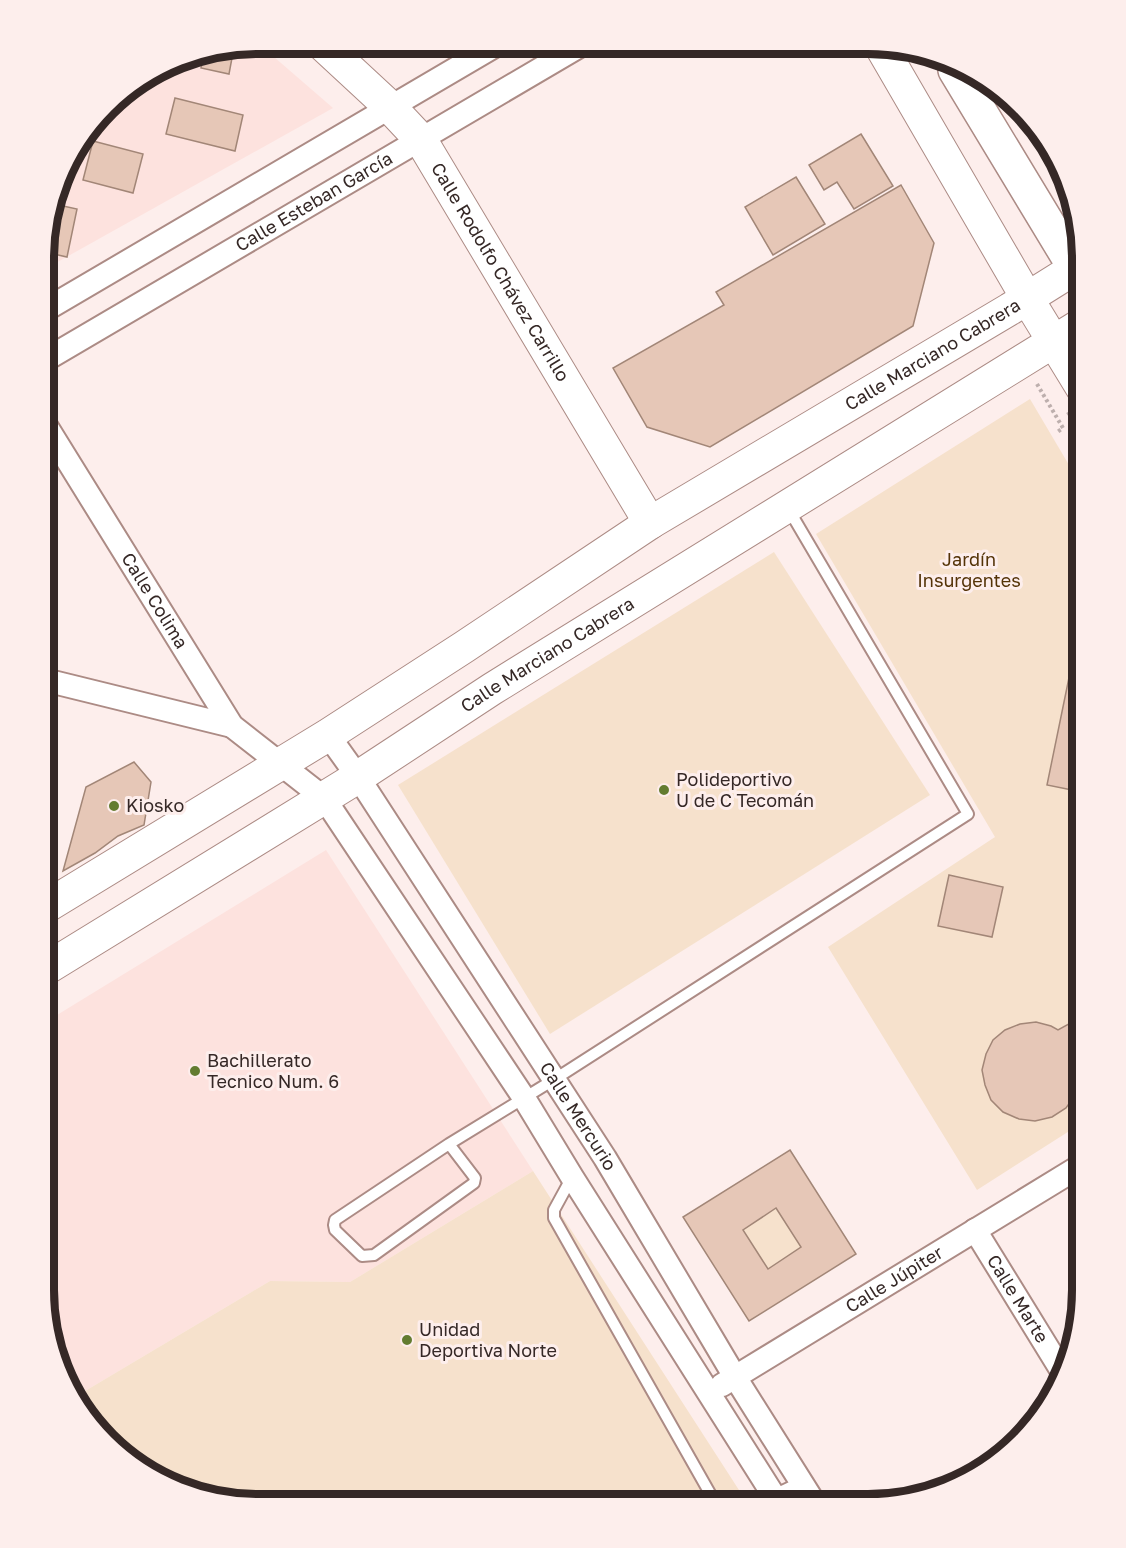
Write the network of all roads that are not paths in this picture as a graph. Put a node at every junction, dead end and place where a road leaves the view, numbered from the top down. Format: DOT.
graph roads {
  1 [pos="333,54"];
  2 [pos="481,54"];
  3 [pos="566,54"];
  4 [pos="886,55"];
  5 [pos="958,75"];
  6 [pos="390,107"];
  7 [pos="420,140"];
  8 [pos="1072,258"];
  9 [pos="1072,275"];
  10 [pos="1028,298"];
  11 [pos="54,305"];
  12 [pos="1072,330"];
  13 [pos="1053,341"];
  14 [pos="54,355"];
  15 [pos="1072,372"];
  16 [pos="54,439"];
  17 [pos="787,507"];
  18 [pos="650,523"];
  19 [pos="464,647"];
  20 [pos="54,682"];
  21 [pos="492,689"];
  22 [pos="232,726"];
  23 [pos="328,735"];
  24 [pos="280,765"];
  25 [pos="358,777"];
  26 [pos="324,798"];
  27 [pos="54,902"];
  28 [pos="54,964"];
  29 [pos="555,1079"];
  30 [pos="524,1098"];
  31 [pos="450,1144"];
  32 [pos="1072,1171"];
  33 [pos="572,1177"];
  34 [pos="975,1230"];
  35 [pos="1058,1364"];
  36 [pos="735,1377"];
  37 [pos="708,1394"];
  38 [pos="801,1482"];
  39 [pos="710,1494"];
  40 [pos="765,1494"];
  41 [pos="781,1494"];
  42 [pos="809,1494"];
  1 -- 6 [label="street, Calle Rodolfo Chávez Carrillo"];
  2 -- 6 [label="street"];
  3 -- 7 [label="street, Calle Esteban García"];
  4 -- 10 [label="street"];
  5 -- 8 [label="main road"];
  6 -- 7 [label="street, Calle Rodolfo Chávez Carrillo"];
  6 -- 11 [label="street"];
  7 -- 14 [label="street, Calle Esteban García"];
  7 -- 18 [label="street, Calle Rodolfo Chávez Carrillo"];
  9 -- 10 [label="street, Calle Marciano Cabrera"];
  10 -- 13 [label="street"];
  10 -- 18 [label="street, Calle Marciano Cabrera"];
  12 -- 13 [label="street, Calle Marciano Cabrera"];
  13 -- 15 [label="street"];
  13 -- 17 [label="street, Calle Marciano Cabrera"];
  16 -- 22 [label="street, Calle Colima"];
  17 -- 21 [label="street, Calle Marciano Cabrera"];
  17 -- 29 [label="lane"];
  18 -- 19 [label="street, Calle Marciano Cabrera"];
  19 -- 21 [label="street"];
  19 -- 23 [label="street, Calle Marciano Cabrera"];
  20 -- 22 [label="street"];
  21 -- 25 [label="street, Calle Marciano Cabrera"];
  22 -- 24 [label="street, Calle Colima"];
  23 -- 24 [label="street, Calle Marciano Cabrera"];
  23 -- 25 [label="street, Calle Mercurio"];
  24 -- 26 [label="street, Calle Mercurio"];
  24 -- 27 [label="street, Calle Marciano Cabrera"];
  25 -- 26 [label="street, Calle Marciano Cabrera"];
  25 -- 29 [label="street, Calle Mercurio"];
  26 -- 28 [label="street, Calle Marciano Cabrera"];
  26 -- 30 [label="street, Calle Mercurio"];
  29 -- 30 [label="lane"];
  29 -- 36 [label="street, Calle Mercurio"];
  30 -- 31 [label="lane"];
  30 -- 33 [label="street, Calle Mercurio"];
  31 -- 31 [label="lane"];
  32 -- 34 [label="street, Calle Júpiter"];
  33 -- 37 [label="street, Calle Mercurio"];
  33 -- 39 [label="lane"];
  34 -- 35 [label="street, Calle Marte"];
  34 -- 36 [label="street, Calle Júpiter"];
  36 -- 37 [label="street, Calle Júpiter"];
  36 -- 38 [label="street, Calle Mercurio"];
  37 -- 40 [label="street, Calle Mercurio"];
  38 -- 41 [label="lane"];
  38 -- 42 [label="street, Calle Mercurio"];
}
